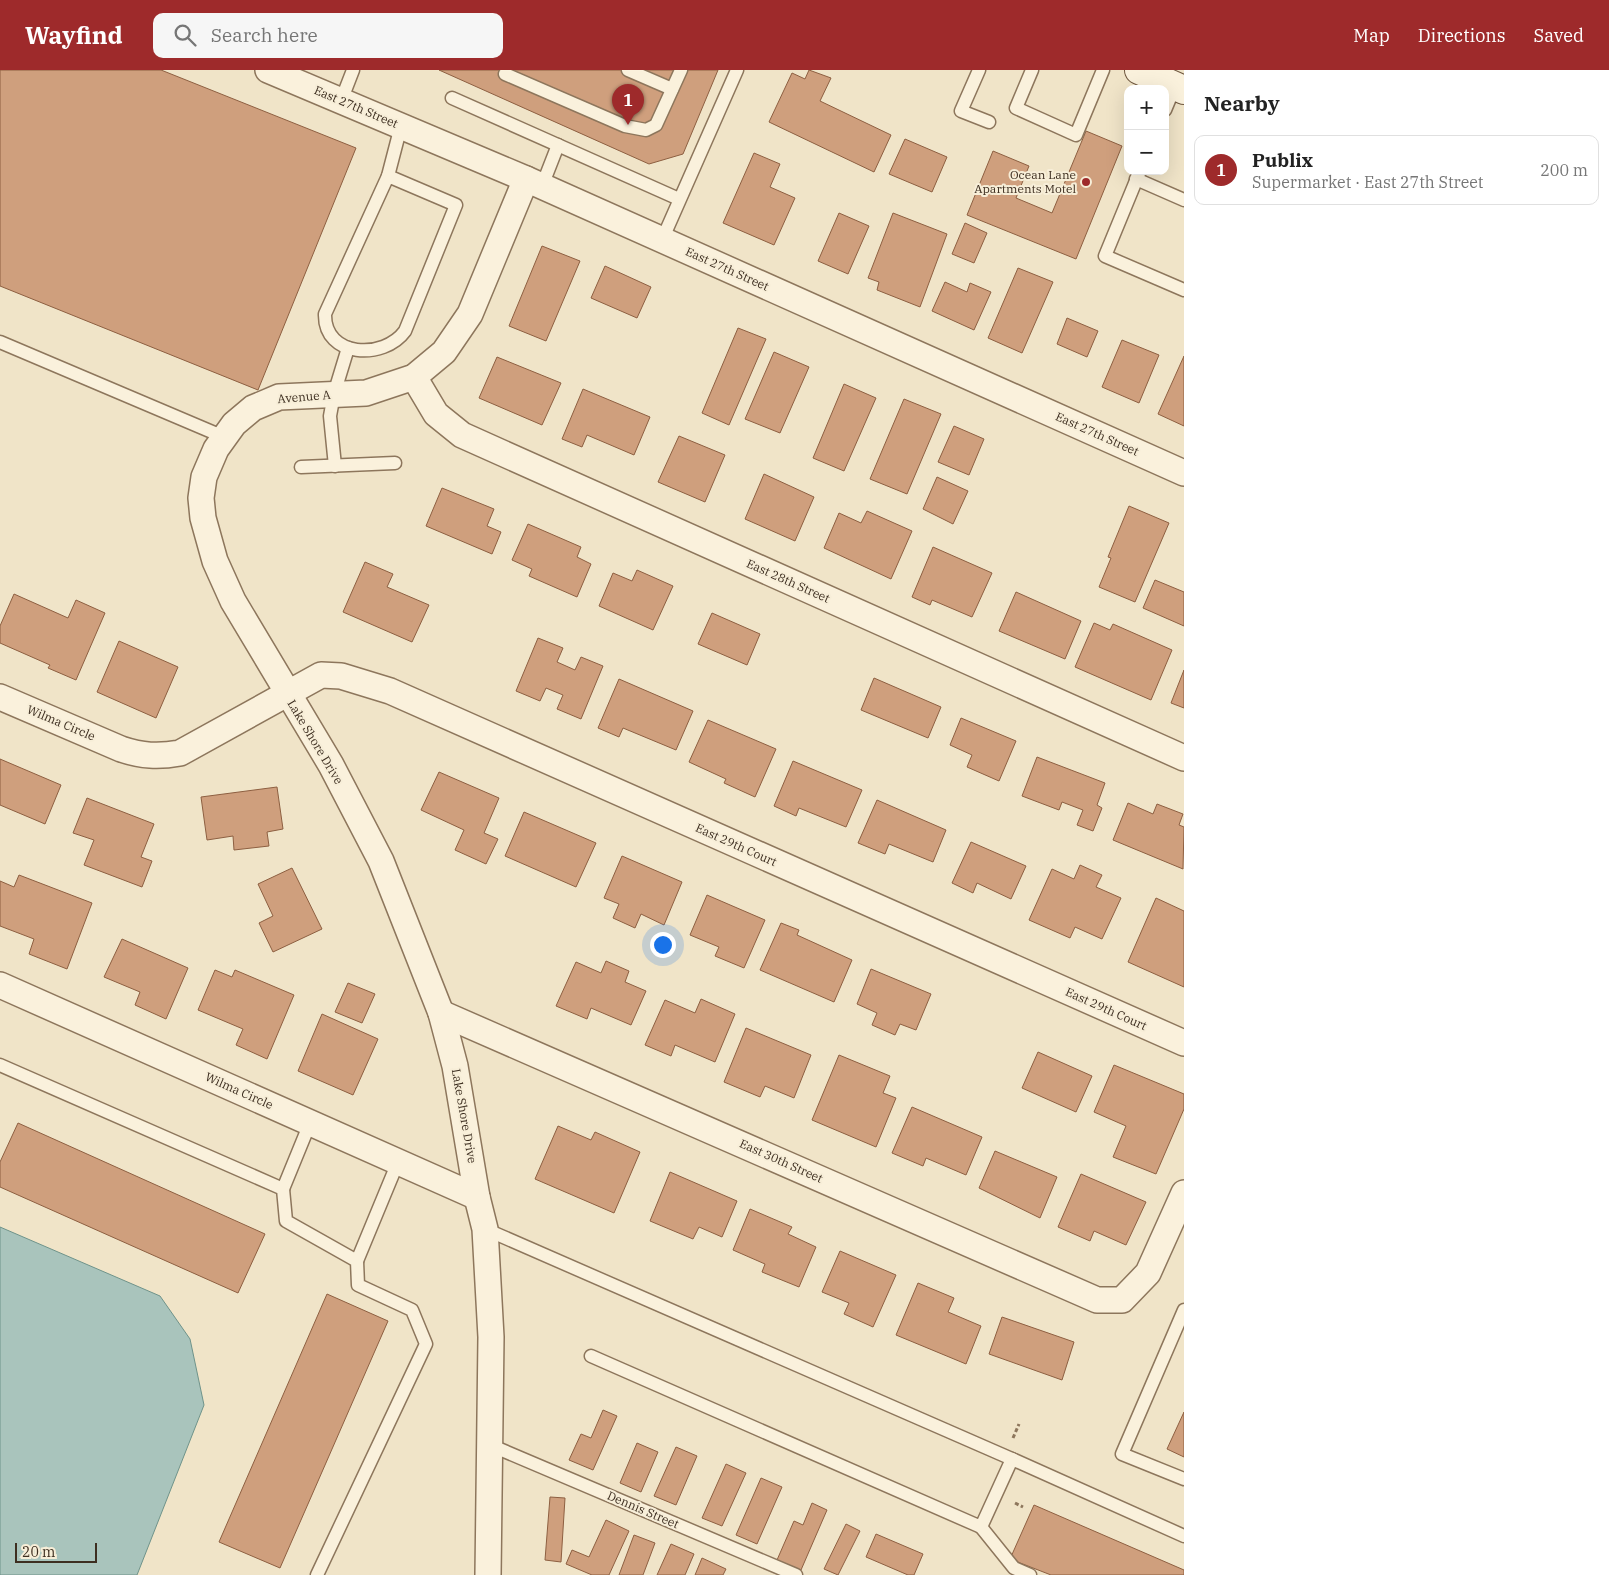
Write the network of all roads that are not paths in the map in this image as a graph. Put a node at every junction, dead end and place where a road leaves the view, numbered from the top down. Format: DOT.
graph roads {
  1 [pos="268,70"];
  2 [pos="353,70"];
  3 [pos="628,70"];
  4 [pos="680,70"];
  5 [pos="737,70"];
  6 [pos="979,70"];
  7 [pos="1032,70"];
  8 [pos="1103,70"];
  9 [pos="1139,70"];
  10 [pos="505,74"];
  11 [pos="672,89"];
  12 [pos="1175,95"];
  13 [pos="452,98"];
  14 [pos="341,101"];
  15 [pos="988,122"];
  16 [pos="401,126"];
  17 [pos="558,144"];
  18 [pos="1138,175"];
  19 [pos="388,176"];
  20 [pos="534,182"];
  21 [pos="679,199"];
  22 [pos="1184,200"];
  23 [pos="662,240"];
  24 [pos="1184,290"];
  25 [pos="0,342"];
  26 [pos="348,348"];
  27 [pos="414,377"];
  28 [pos="334,394"];
  29 [pos="224,437"];
  30 [pos="395,463"];
  31 [pos="335,466"];
  32 [pos="301,467"];
  33 [pos="1184,472"];
  34 [pos="286,693"];
  35 [pos="0,697"];
  36 [pos="1184,758"];
  37 [pos="0,985"];
  38 [pos="441,1013"];
  39 [pos="1184,1043"];
  40 [pos="0,1065"];
  41 [pos="310,1123"];
  42 [pos="398,1162"];
  43 [pos="283,1189"];
  44 [pos="1184,1193"];
  45 [pos="477,1197"];
  46 [pos="485,1229"];
  47 [pos="358,1261"];
  48 [pos="1184,1310"];
  49 [pos="591,1356"];
  50 [pos="490,1446"];
  51 [pos="1012,1459"];
  52 [pos="1184,1479"];
  53 [pos="981,1527"];
  54 [pos="1184,1536"];
  55 [pos="317,1575"];
  56 [pos="488,1575"];
  57 [pos="796,1575"];
  58 [pos="1030,1575"];
  1 -- 14 [label="street, East 27th Street"];
  2 -- 14 [label="lane"];
  3 -- 11 [label="lane"];
  4 -- 11 [label="lane"];
  5 -- 21 [label="lane"];
  6 -- 15 [label="lane"];
  7 -- 8 [label="lane"];
  9 -- 12 [label="main road"];
  10 -- 11 [label="lane"];
  13 -- 17 [label="lane"];
  14 -- 16 [label="street, East 27th Street"];
  16 -- 19 [label="lane"];
  16 -- 20 [label="street, East 27th Street"];
  17 -- 20 [label="lane"];
  17 -- 21 [label="lane"];
  18 -- 22 [label="lane"];
  18 -- 24 [label="lane"];
  19 -- 26 [label="lane"];
  19 -- 26 [label="lane"];
  20 -- 23 [label="street, East 27th Street"];
  20 -- 27 [label="street, Avenue A"];
  21 -- 23 [label="lane"];
  23 -- 33 [label="street, East 27th Street"];
  25 -- 29 [label="lane"];
  26 -- 28 [label="lane"];
  27 -- 28 [label="street, Avenue A"];
  27 -- 36 [label="street, East 28th Street"];
  28 -- 29 [label="street, Avenue A"];
  28 -- 31 [label="lane"];
  29 -- 34 [label="street, Avenue A"];
  30 -- 31 [label="lane"];
  31 -- 32 [label="lane"];
  34 -- 35 [label="street, Wilma Circle"];
  34 -- 38 [label="street, Lake Shore Drive"];
  34 -- 39 [label="street, East 29th Court"];
  37 -- 41 [label="street, Wilma Circle"];
  38 -- 44 [label="street, East 30th Street"];
  38 -- 45 [label="street, Lake Shore Drive"];
  40 -- 43 [label="lane"];
  41 -- 42 [label="street, Wilma Circle"];
  41 -- 43 [label="lane"];
  42 -- 45 [label="street, Wilma Circle"];
  42 -- 47 [label="lane"];
  43 -- 47 [label="lane"];
  45 -- 46 [label="street, Lake Shore Drive"];
  46 -- 50 [label="street, Lake Shore Drive"];
  46 -- 51 [label="lane"];
  47 -- 55 [label="lane"];
  48 -- 52 [label="lane"];
  49 -- 53 [label="lane"];
  50 -- 56 [label="street, Lake Shore Drive"];
  50 -- 57 [label="lane, Dennis Street"];
  51 -- 53 [label="lane"];
  51 -- 54 [label="lane"];
  53 -- 58 [label="lane"];
}
